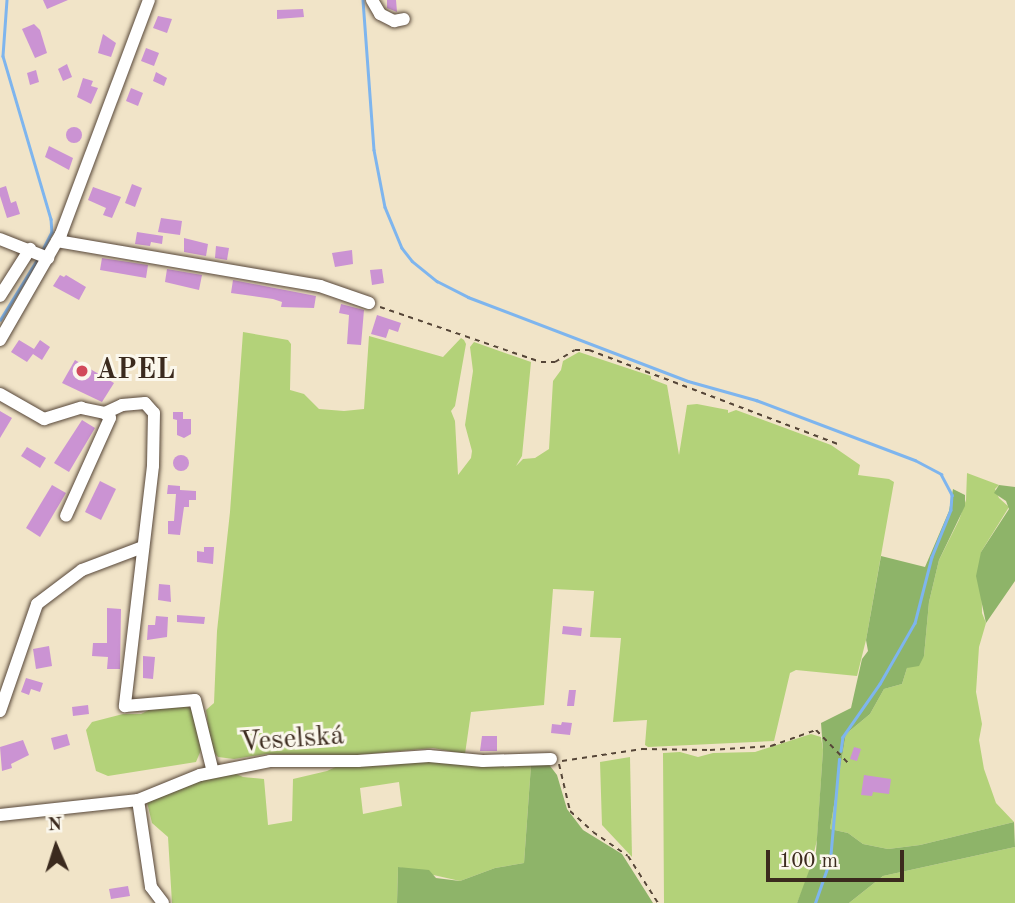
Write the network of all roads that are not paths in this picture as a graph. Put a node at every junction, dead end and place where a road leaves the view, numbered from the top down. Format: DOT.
graph roads {
  1 [pos="149,0"];
  2 [pos="372,0"];
  3 [pos="404,19"];
  4 [pos="0,239"];
  5 [pos="57,242"];
  6 [pos="39,253"];
  7 [pos="0,296"];
  8 [pos="369,303"];
  9 [pos="0,340"];
  10 [pos="0,394"];
  11 [pos="105,413"];
  12 [pos="66,516"];
  13 [pos="143,547"];
  14 [pos="0,711"];
  15 [pos="551,759"];
  16 [pos="213,772"];
  17 [pos="138,800"];
  18 [pos="0,815"];
  19 [pos="163,903"];
  1 -- 5 [label="street"];
  2 -- 3 [label="street"];
  4 -- 6 [label="street"];
  5 -- 6 [label="street"];
  5 -- 8 [label="street"];
  6 -- 7 [label="street"];
  6 -- 9 [label="street"];
  10 -- 11 [label="street"];
  11 -- 12 [label="street"];
  11 -- 13 [label="street"];
  13 -- 14 [label="street"];
  13 -- 16 [label="street"];
  15 -- 16 [label="street, Veselská"];
  16 -- 17 [label="street, Veselská"];
  17 -- 18 [label="street, Veselská"];
  17 -- 19 [label="street"];
}
